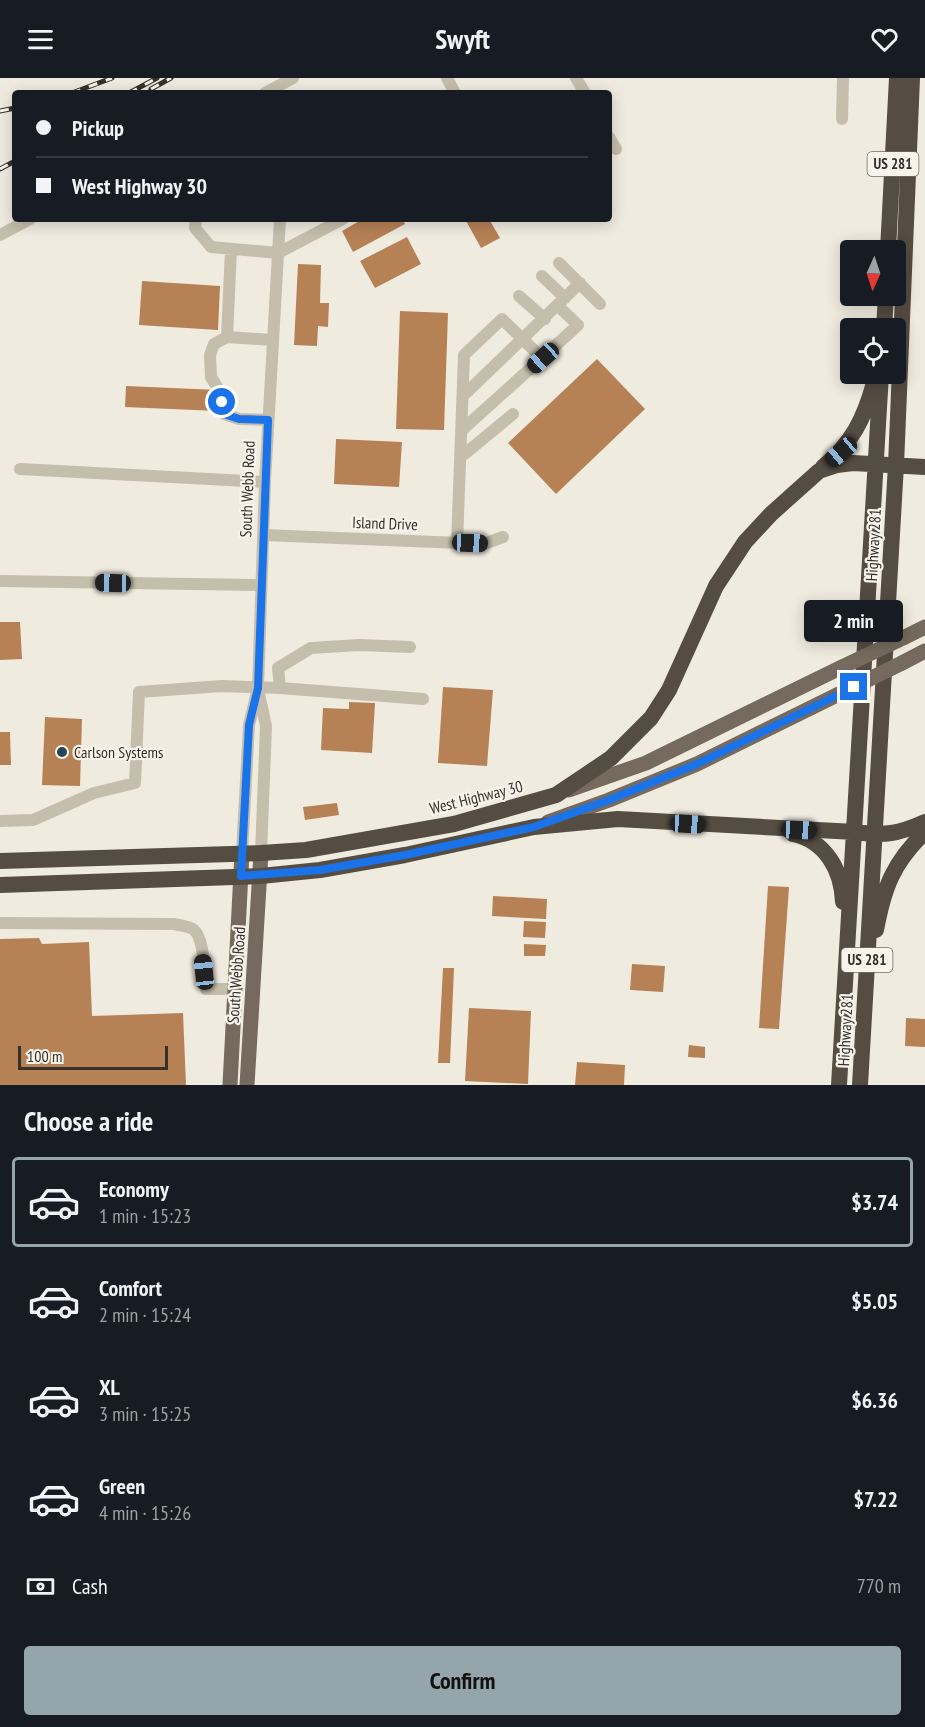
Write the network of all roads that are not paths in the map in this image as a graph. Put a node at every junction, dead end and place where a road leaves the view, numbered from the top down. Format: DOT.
graph roads {
  1 [pos="843,78"];
  2 [pos="897,78"];
  3 [pos="912,78"];
  4 [pos="289,82"];
  5 [pos="272,90"];
  6 [pos="842,119"];
  7 [pos="612,142"];
  8 [pos="616,149"];
  9 [pos="24,222"];
  10 [pos="196,222"];
  11 [pos="280,222"];
  12 [pos="337,222"];
  13 [pos="0,235"];
  14 [pos="889,240"];
  15 [pos="231,250"];
  16 [pos="278,253"];
  17 [pos="559,263"];
  18 [pos="542,276"];
  19 [pos="580,284"];
  20 [pos="519,296"];
  21 [pos="561,302"];
  22 [pos="600,304"];
  23 [pos="544,319"];
  24 [pos="227,337"];
  25 [pos="273,340"];
  26 [pos="524,340"];
  27 [pos="543,358"];
  28 [pos="874,384"];
  29 [pos="880,384"];
  30 [pos="463,396"];
  31 [pos="513,414"];
  32 [pos="268,420"];
  33 [pos="462,430"];
  34 [pos="461,457"];
  35 [pos="876,464"];
  36 [pos="896,465"];
  37 [pos="925,467"];
  38 [pos="20,469"];
  39 [pos="819,471"];
  40 [pos="265,482"];
  41 [pos="264,535"];
  42 [pos="503,537"];
  43 [pos="457,543"];
  44 [pos="0,581"];
  45 [pos="261,585"];
  46 [pos="925,627"];
  47 [pos="410,647"];
  48 [pos="925,651"];
  49 [pos="258,688"];
  50 [pos="280,688"];
  51 [pos="423,699"];
  52 [pos="556,795"];
  53 [pos="0,821"];
  54 [pos="925,822"];
  55 [pos="534,827"];
  56 [pos="757,828"];
  57 [pos="855,832"];
  58 [pos="925,832"];
  59 [pos="873,835"];
  60 [pos="261,853"];
  61 [pos="242,854"];
  62 [pos="0,861"];
  63 [pos="241,876"];
  64 [pos="261,876"];
  65 [pos="0,885"];
  66 [pos="0,923"];
  67 [pos="235,989"];
  68 [pos="845,991"];
  69 [pos="865,996"];
  70 [pos="230,1085"];
  71 [pos="247,1085"];
  72 [pos="839,1085"];
  73 [pos="860,1085"];
  1 -- 6 [label="street"];
  2 -- 14 [label="highway, US 281"];
  3 -- 36 [label="highway, Highway 281 / US 281"];
  4 -- 5 [label="street"];
  7 -- 8 [label="street"];
  9 -- 13 [label="street"];
  10 -- 15 [label="street"];
  11 -- 16 [label="street, South Webb Road"];
  12 -- 16 [label="street"];
  15 -- 16 [label="street"];
  15 -- 24 [label="street"];
  16 -- 25 [label="street, South Webb Road"];
  17 -- 19 [label="street"];
  18 -- 21 [label="street"];
  19 -- 21 [label="street"];
  19 -- 22 [label="street"];
  20 -- 23 [label="street"];
  21 -- 23 [label="street"];
  21 -- 27 [label="street"];
  23 -- 26 [label="street"];
  24 -- 25 [label="street"];
  24 -- 32 [label="street"];
  25 -- 32 [label="street, South Webb Road"];
  26 -- 27 [label="street"];
  26 -- 30 [label="street"];
  26 -- 30 [label="street"];
  27 -- 33 [label="street"];
  28 -- 39 [label="highway"];
  29 -- 35 [label="highway, Highway 281 / US 281"];
  30 -- 33 [label="street"];
  31 -- 34 [label="street"];
  32 -- 40 [label="street, South Webb Road"];
  33 -- 34 [label="street"];
  34 -- 43 [label="street"];
  35 -- 36 [label="highway"];
  35 -- 39 [label="highway"];
  35 -- 57 [label="highway, Highway 281 / US 281"];
  36 -- 37 [label="highway"];
  36 -- 59 [label="highway, Highway 281 / US 281"];
  38 -- 40 [label="street"];
  39 -- 52 [label="highway"];
  40 -- 41 [label="street, South Webb Road"];
  41 -- 43 [label="street, Island Drive"];
  41 -- 45 [label="street, South Webb Road"];
  42 -- 43 [label="street, Island Drive"];
  44 -- 45 [label="street"];
  45 -- 49 [label="street, South Webb Road"];
  46 -- 52 [label="main road, West Highway 30, bridge"];
  47 -- 50 [label="street"];
  48 -- 55 [label="main road, bridge"];
  49 -- 50 [label="street"];
  49 -- 53 [label="street"];
  49 -- 60 [label="street, South Webb Road"];
  49 -- 61 [label="street, South Webb Road"];
  50 -- 51 [label="street"];
  52 -- 60 [label="highway, West Highway 30"];
  54 -- 59 [label="highway"];
  55 -- 56 [label="highway"];
  55 -- 64 [label="highway"];
  56 -- 57 [label="highway"];
  56 -- 68 [label="highway"];
  57 -- 59 [label="highway"];
  57 -- 68 [label="highway, Highway 281 / US 281"];
  58 -- 69 [label="highway"];
  59 -- 69 [label="highway, Highway 281 / US 281"];
  60 -- 61 [label="highway, West Highway 30"];
  60 -- 64 [label="main road, South Webb Road"];
  61 -- 62 [label="highway, West Highway 30"];
  61 -- 63 [label="main road, South Webb Road"];
  63 -- 64 [label="highway"];
  63 -- 65 [label="highway"];
  63 -- 67 [label="main road, South Webb Road"];
  64 -- 71 [label="main road, South Webb Road"];
  66 -- 67 [label="street"];
  67 -- 70 [label="main road, South Webb Road"];
  68 -- 72 [label="highway, Highway 281 / US 281"];
  69 -- 73 [label="highway, Highway 281 / US 281"];
}
